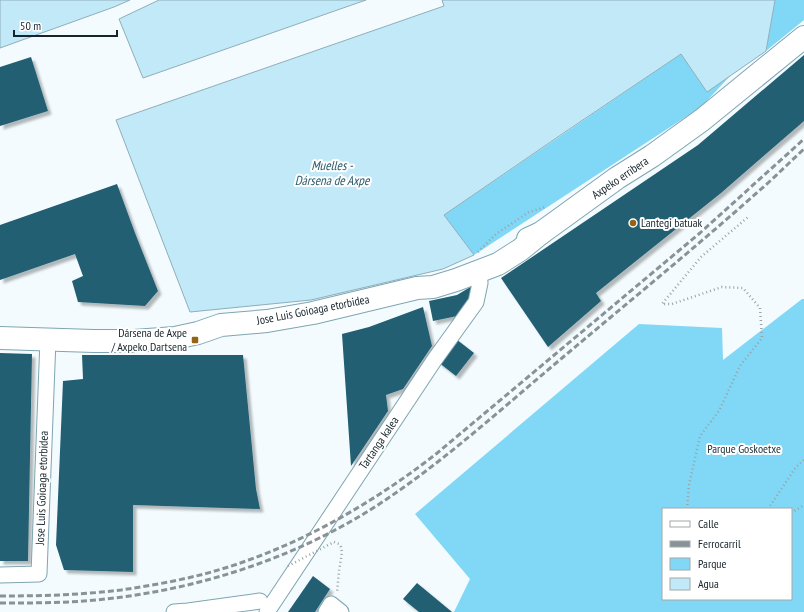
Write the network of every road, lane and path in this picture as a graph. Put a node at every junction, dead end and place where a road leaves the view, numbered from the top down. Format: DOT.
graph roads {
  1 [pos="804,37"];
  2 [pos="550,205"];
  3 [pos="748,217"];
  4 [pos="541,233"];
  5 [pos="477,264"];
  6 [pos="417,288"];
  7 [pos="0,338"];
  8 [pos="48,339"];
  9 [pos="804,460"];
  10 [pos="804,505"];
  11 [pos="687,508"];
  12 [pos="769,508"];
  13 [pos="792,512"];
  14 [pos="288,566"];
  15 [pos="0,575"];
  16 [pos="264,607"];
  17 [pos="333,609"];
  18 [pos="174,612"];
  1 -- 4 [label="main road, Axpeko erribera"];
  2 -- 5 [label="path"];
  3 -- 11 [label="path"];
  4 -- 5 [label="main road, Jose Luis Goioaga etorbidea"];
  4 -- 6 [label="main road, Axpeko erribera"];
  5 -- 6 [label="main road, Jose Luis Goioaga etorbidea"];
  5 -- 16 [label="street, Tartanga kalea"];
  6 -- 8 [label="main road, Jose Luis Goioaga etorbidea"];
  7 -- 8 [label="main road, Jose Luis Goioaga etorbidea"];
  8 -- 15 [label="street, Jose Luis Goioaga etorbidea"];
  9 -- 12 [label="path"];
  10 -- 13 [label="path"];
  14 -- 17 [label="path, bridge"];
  16 -- 18 [label="street"];
}
